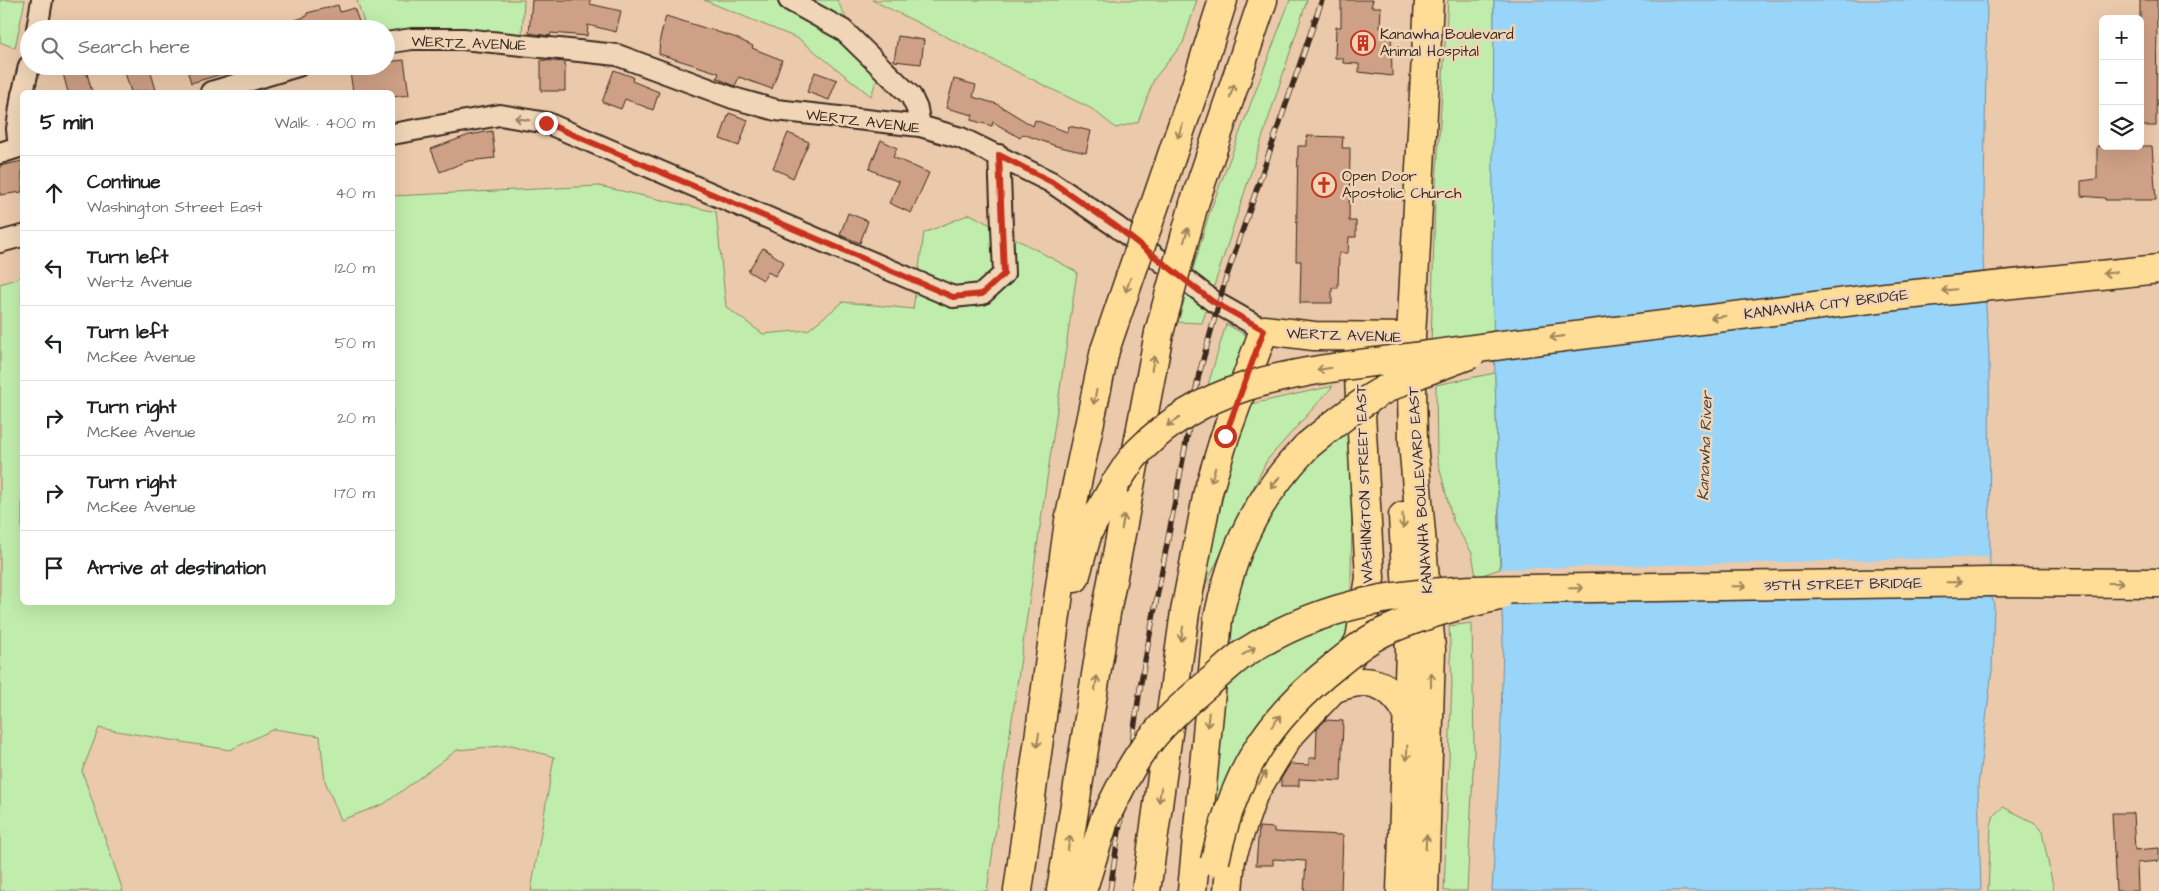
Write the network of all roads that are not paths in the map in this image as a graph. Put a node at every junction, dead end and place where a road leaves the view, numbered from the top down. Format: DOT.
graph roads {
  1 [pos="42,0"];
  2 [pos="789,0"];
  3 [pos="1223,0"];
  4 [pos="1263,0"];
  5 [pos="1411,0"];
  6 [pos="1429,0"];
  7 [pos="39,20"];
  8 [pos="395,41"];
  9 [pos="27,75"];
  10 [pos="268,75"];
  11 [pos="24,90"];
  12 [pos="218,90"];
  13 [pos="20,115"];
  14 [pos="920,126"];
  15 [pos="395,133"];
  16 [pos="9,147"];
  17 [pos="999,155"];
  18 [pos="20,237"];
  19 [pos="0,242"];
  20 [pos="2159,268"];
  21 [pos="1264,330"];
  22 [pos="1357,337"];
  23 [pos="1404,337"];
  24 [pos="1494,346"];
  25 [pos="2159,583"];
  26 [pos="1527,589"];
  27 [pos="1333,689"];
  28 [pos="1045,692"];
  29 [pos="1408,714"];
  30 [pos="1018,891"];
  31 [pos="1061,891"];
  32 [pos="1082,891"];
  33 [pos="1146,891"];
  34 [pos="1192,891"];
  35 [pos="1212,891"];
  36 [pos="1228,891"];
  37 [pos="1401,891"];
  38 [pos="1424,891"];
  1 -- 7 [label="street"];
  2 -- 14 [label="street"];
  3 -- 28 [label="main road, one-way, bridge"];
  31 -- 4 [label="main road, one-way, bridge"];
  5 -- 23 [label="main road, KANAWHA BOULEVARD EAST"];
  6 -- 23 [label="main road, KANAWHA BOULEVARD EAST"];
  8 -- 14 [label="street, WERTZ AVENUE"];
  9 -- 11 [label="street"];
  10 -- 12 [label="street"];
  13 -- 16 [label="street"];
  14 -- 17 [label="street, WERTZ AVENUE"];
  17 -- 15 [label="street, one-way"];
  17 -- 21 [label="street, WERTZ AVENUE"];
  18 -- 19 [label="street"];
  20 -- 24 [label="main road, KANAWHA CITY BRIDGE, one-way"];
  21 -- 22 [label="main road, WERTZ AVENUE"];
  21 -- 33 [label="main road, one-way"];
  22 -- 23 [label="main road, WERTZ AVENUE"];
  22 -- 27 [label="main road, WASHINGTON STREET EAST"];
  23 -- 29 [label="main road, KANAWHA BOULEVARD EAST, one-way"];
  38 -- 23 [label="main road, KANAWHA BOULEVARD EAST, one-way"];
  24 -- 28 [label="main road, one-way, bridge"];
  24 -- 34 [label="main road, one-way, bridge"];
  26 -- 25 [label="main road, 35TH STREET BRIDGE, one-way"];
  32 -- 26 [label="main road, one-way, bridge"];
  35 -- 26 [label="main road, one-way, bridge"];
  27 -- 29 [label="main road"];
  36 -- 27 [label="main road, WASHINGTON STREET EAST, one-way"];
  28 -- 30 [label="main road, one-way"];
  29 -- 37 [label="main road, KANAWHA BOULEVARD EAST, one-way"];
}
